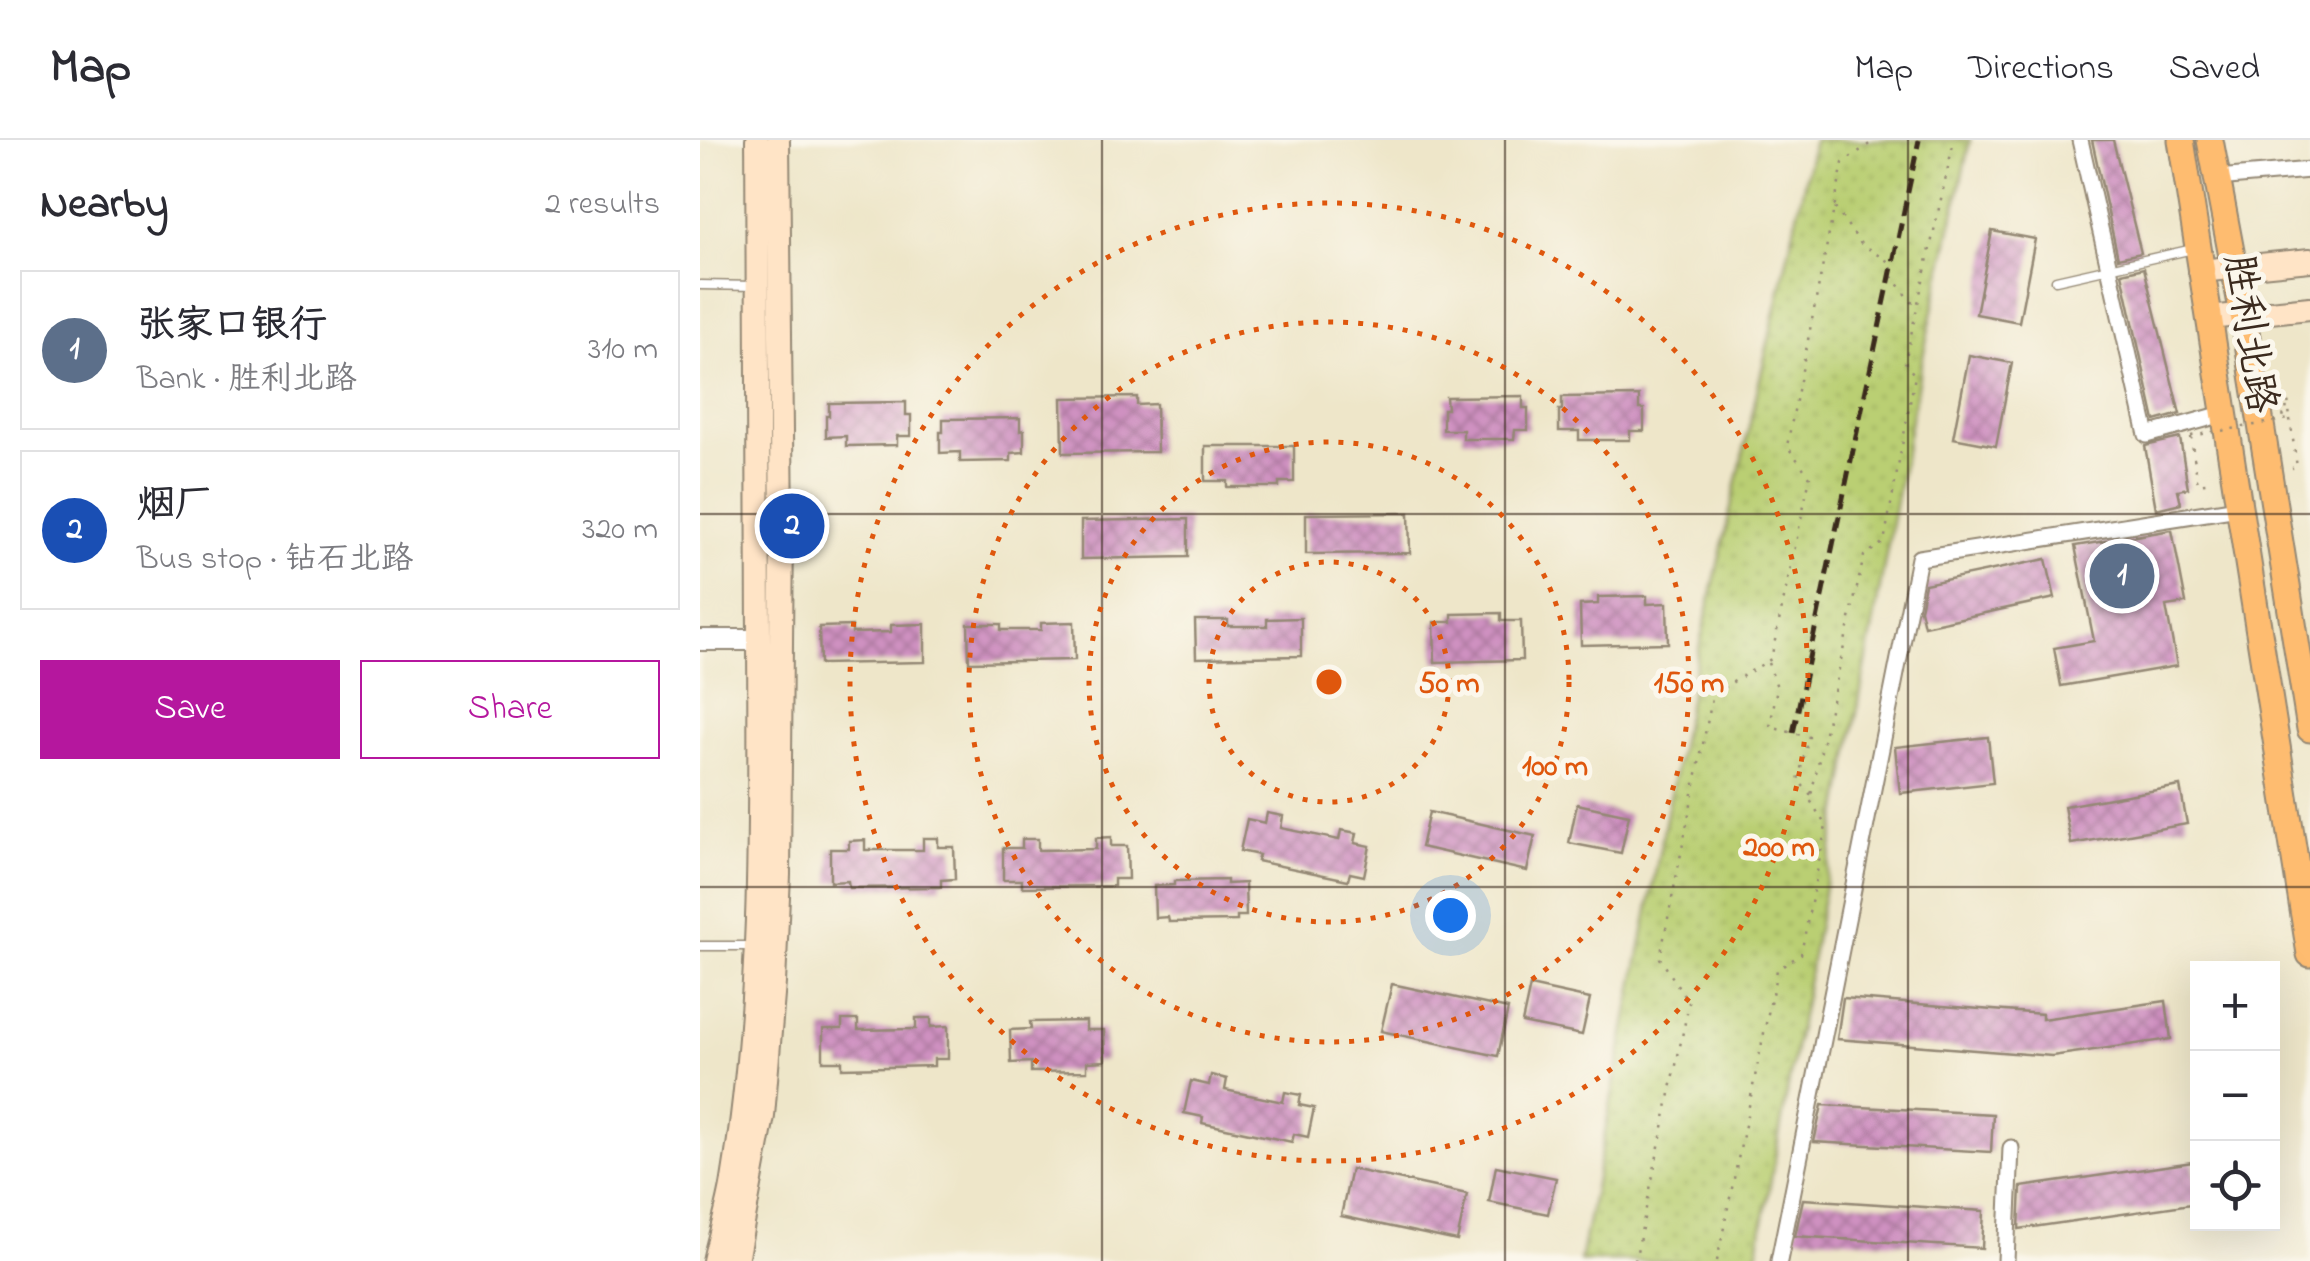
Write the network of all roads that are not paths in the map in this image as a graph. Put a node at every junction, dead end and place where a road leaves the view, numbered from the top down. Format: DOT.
graph roads {
  1 [pos="757,140"];
  2 [pos="778,140"];
  3 [pos="2080,140"];
  4 [pos="2180,140"];
  5 [pos="2210,140"];
  6 [pos="2310,170"];
  7 [pos="2217,178"];
  8 [pos="2199,260"];
  9 [pos="2310,260"];
  10 [pos="2234,267"];
  11 [pos="2110,268"];
  12 [pos="2056,280"];
  13 [pos="700,285"];
  14 [pos="759,286"];
  15 [pos="2310,308"];
  16 [pos="2243,314"];
  17 [pos="2208,318"];
  18 [pos="2223,414"];
  19 [pos="2238,508"];
  20 [pos="700,640"];
  21 [pos="759,640"];
  22 [pos="2310,729"];
  23 [pos="700,946"];
  24 [pos="767,946"];
  25 [pos="2310,954"];
  26 [pos="2010,1148"];
  27 [pos="714,1261"];
  28 [pos="736,1261"];
  29 [pos="1778,1261"];
  30 [pos="2006,1261"];
  1 -- 14 [label="main road"];
  2 -- 24 [label="main road"];
  3 -- 11 [label="street"];
  4 -- 8 [label="highway, 胜利北路"];
  5 -- 7 [label="highway, 胜利北路"];
  6 -- 7 [label="street"];
  7 -- 10 [label="highway, 胜利北路"];
  8 -- 10 [label="main road"];
  8 -- 11 [label="lane"];
  8 -- 17 [label="highway, 胜利北路"];
  9 -- 10 [label="main road"];
  10 -- 16 [label="highway, 胜利北路"];
  11 -- 12 [label="lane"];
  11 -- 18 [label="street"];
  13 -- 14 [label="lane"];
  14 -- 21 [label="main road"];
  15 -- 16 [label="main road"];
  16 -- 17 [label="main road"];
  16 -- 22 [label="highway, 胜利北路"];
  17 -- 18 [label="highway, 胜利北路"];
  18 -- 19 [label="highway, 胜利北路"];
  19 -- 25 [label="highway, 胜利北路"];
  19 -- 29 [label="street"];
  20 -- 21 [label="street"];
  21 -- 24 [label="main road"];
  23 -- 24 [label="lane"];
  24 -- 27 [label="main road"];
  24 -- 28 [label="main road"];
  26 -- 30 [label="street"];
}
